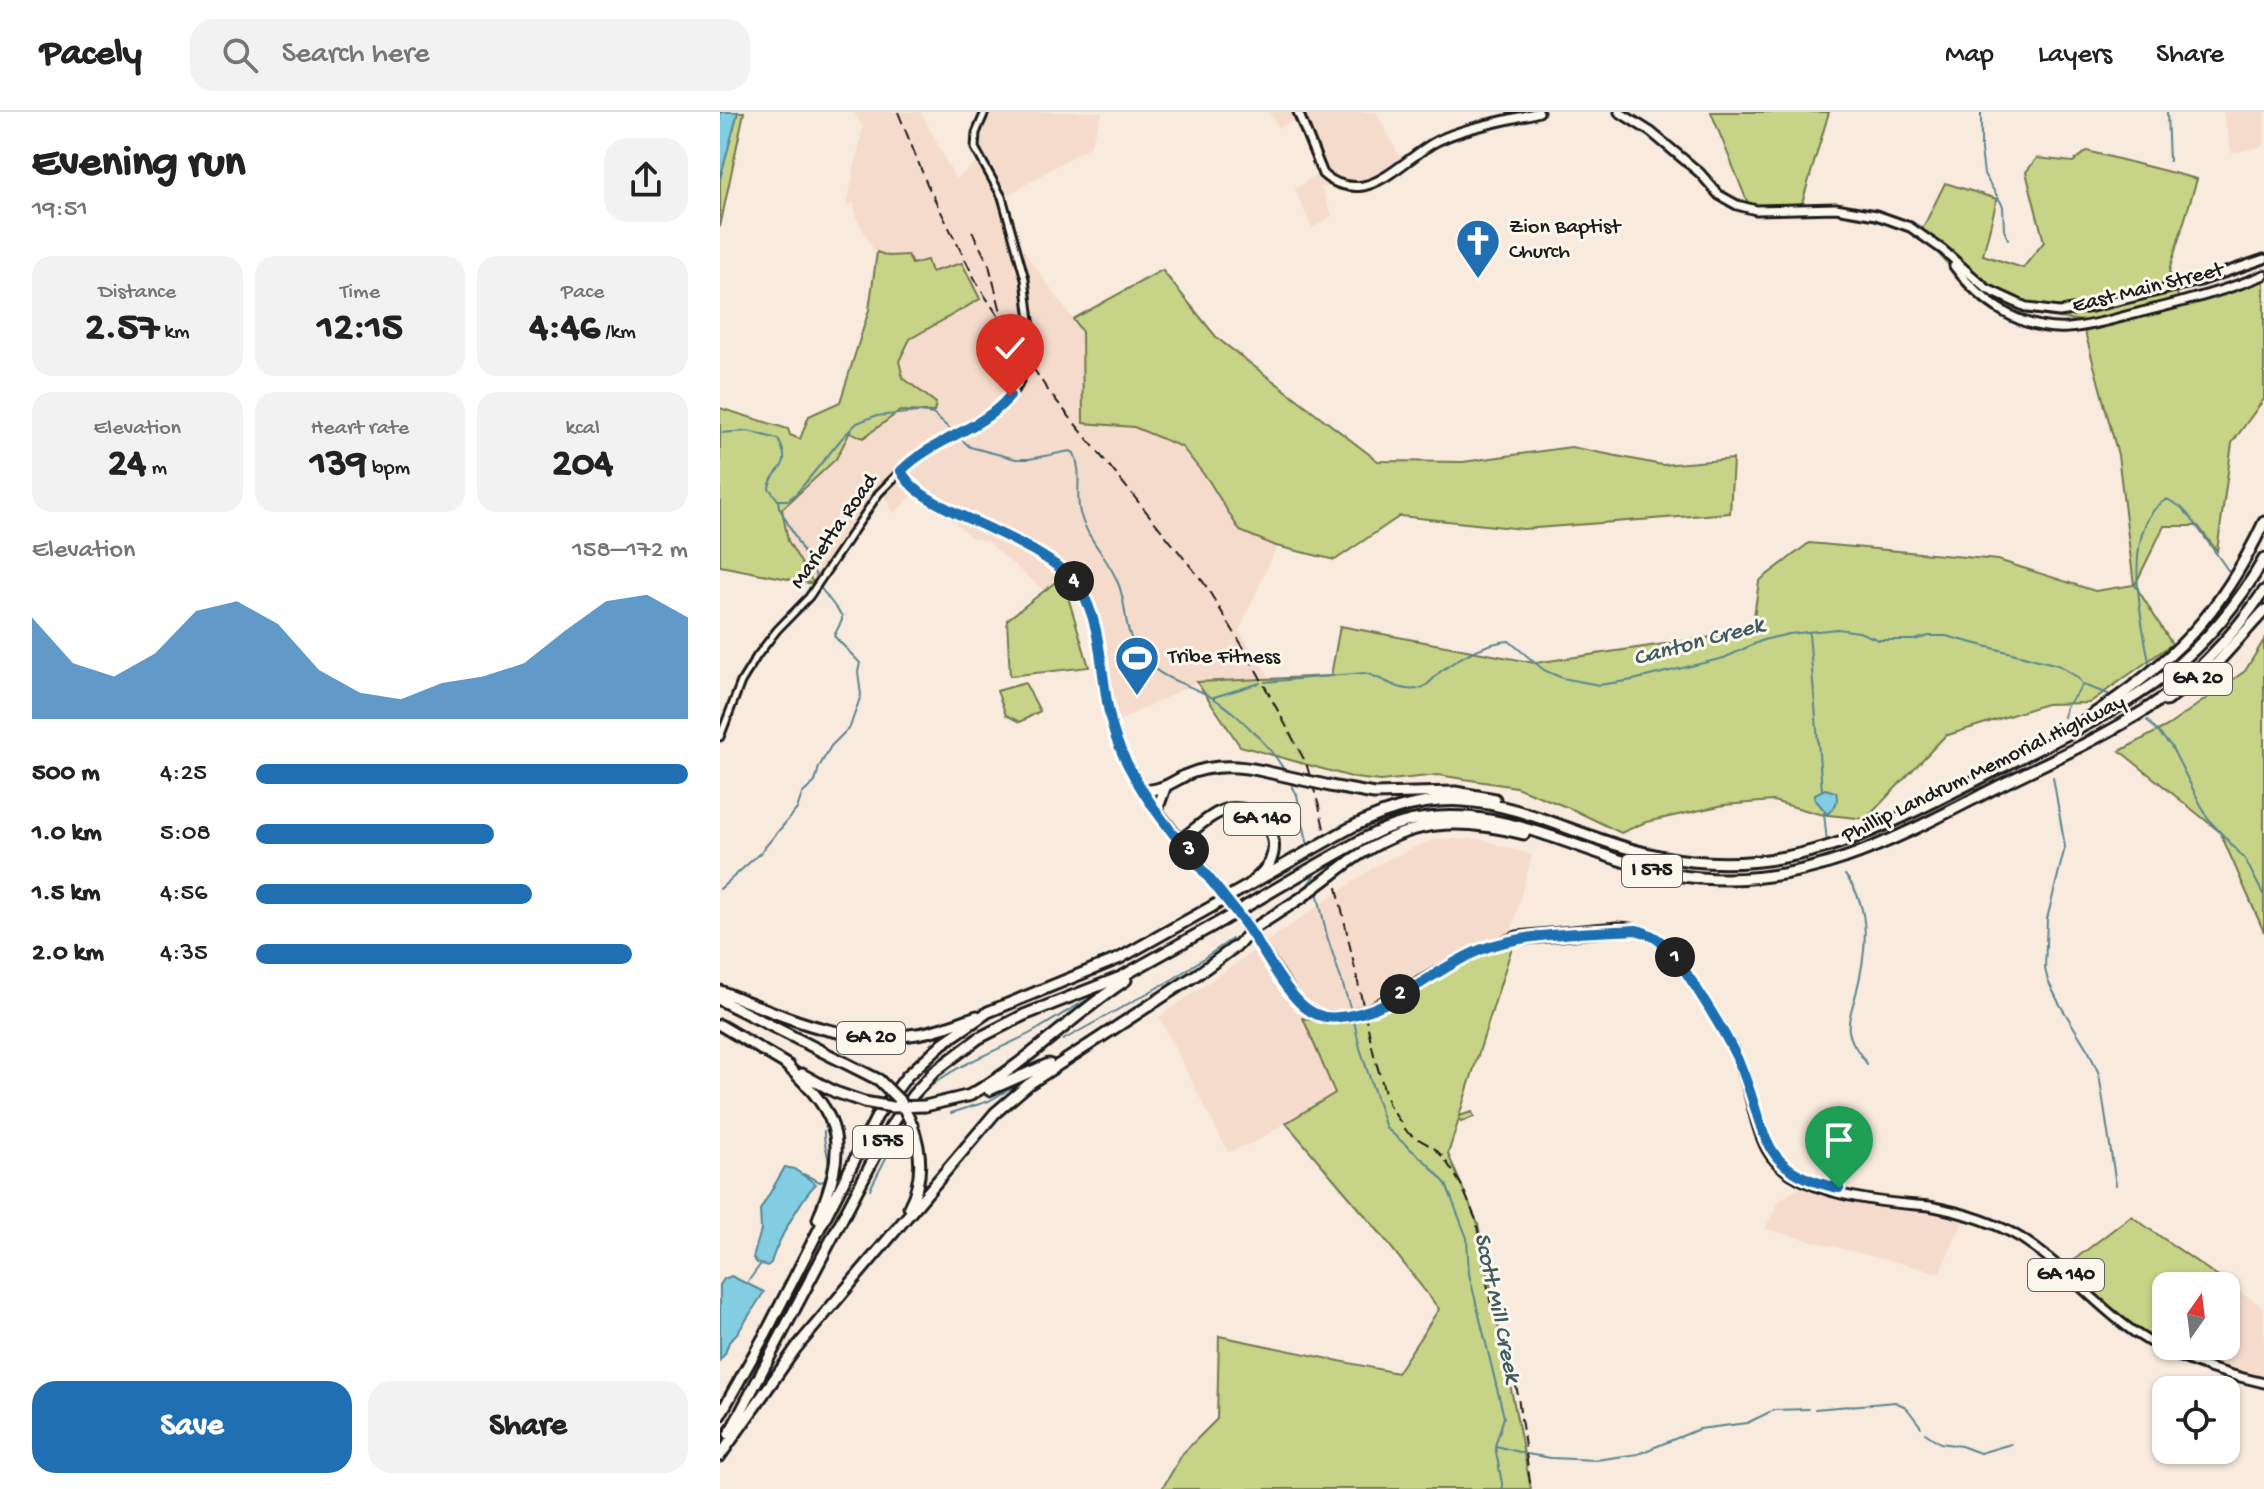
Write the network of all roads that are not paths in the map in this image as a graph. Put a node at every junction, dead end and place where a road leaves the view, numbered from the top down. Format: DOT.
graph roads {
  1 [pos="985,112"];
  2 [pos="1298,112"];
  3 [pos="1539,112"];
  4 [pos="1619,112"];
  5 [pos="1927,239"];
  6 [pos="2264,259"];
  7 [pos="2264,275"];
  8 [pos="901,471"];
  9 [pos="2264,522"];
  10 [pos="2264,559"];
  11 [pos="2264,591"];
  12 [pos="2264,611"];
  13 [pos="2116,727"];
  14 [pos="720,737"];
  15 [pos="2046,745"];
  16 [pos="1165,788"];
  17 [pos="1144,791"];
  18 [pos="1157,810"];
  19 [pos="1535,815"];
  20 [pos="1180,840"];
  21 [pos="1593,853"];
  22 [pos="1249,885"];
  23 [pos="1261,926"];
  24 [pos="1250,931"];
  25 [pos="1259,943"];
  26 [pos="1165,952"];
  27 [pos="720,991"];
  28 [pos="720,1000"];
  29 [pos="988,1012"];
  30 [pos="720,1025"];
  31 [pos="1084,1046"];
  32 [pos="785,1064"];
  33 [pos="968,1096"];
  34 [pos="902,1221"];
  35 [pos="798,1269"];
  36 [pos="2264,1383"];
  37 [pos="720,1415"];
  38 [pos="720,1453"];
  1 -- 8 [label="street, Marietta Road"];
  2 -- 3 [label="main road"];
  4 -- 5 [label="main road, East Main Street"];
  5 -- 6 [label="main road, East Main Street"];
  5 -- 7 [label="main road, East Main Street"];
  8 -- 14 [label="street, Marietta Road"];
  8 -- 17 [label="street"];
  9 -- 15 [label="highway, GA 20"];
  10 -- 15 [label="highway, Phillip Landrum Memorial Highway / I 575"];
  11 -- 13 [label="highway, Phillip Landrum Memorial Highway / I 575"];
  12 -- 13 [label="highway, GA 20"];
  13 -- 21 [label="highway, Phillip Landrum Memorial Highway / I 575"];
  15 -- 19 [label="highway, Phillip Landrum Memorial Highway / I 575"];
  16 -- 17 [label="highway"];
  16 -- 18 [label="highway"];
  16 -- 19 [label="highway, bridge"];
  17 -- 18 [label="street"];
  18 -- 20 [label="main road"];
  19 -- 22 [label="highway, Phillip Landrum Memorial Highway / I 575, bridge"];
  20 -- 22 [label="highway, GA 140"];
  20 -- 24 [label="main road, GA 140"];
  21 -- 23 [label="highway, bridge"];
  21 -- 26 [label="highway, Phillip Landrum Memorial Highway / I 575, bridge"];
  22 -- 29 [label="highway, Phillip Landrum Memorial Highway / I 575, bridge"];
  23 -- 24 [label="highway"];
  23 -- 25 [label="main road"];
  24 -- 25 [label="main road, GA 140"];
  24 -- 31 [label="highway"];
  25 -- 36 [label="main road, GA 140"];
  26 -- 33 [label="highway"];
  26 -- 38 [label="highway, Phillip Landrum Memorial Highway / I 575"];
  27 -- 29 [label="highway, GA 20"];
  28 -- 34 [label="highway, bridge"];
  29 -- 35 [label="highway, Phillip Landrum Memorial Highway / I 575"];
  30 -- 32 [label="highway"];
  31 -- 33 [label="highway"];
  31 -- 34 [label="highway"];
  32 -- 33 [label="highway, bridge"];
  32 -- 35 [label="highway"];
  34 -- 38 [label="highway"];
  35 -- 37 [label="highway, Phillip Landrum Memorial Highway / I 575"];
}
